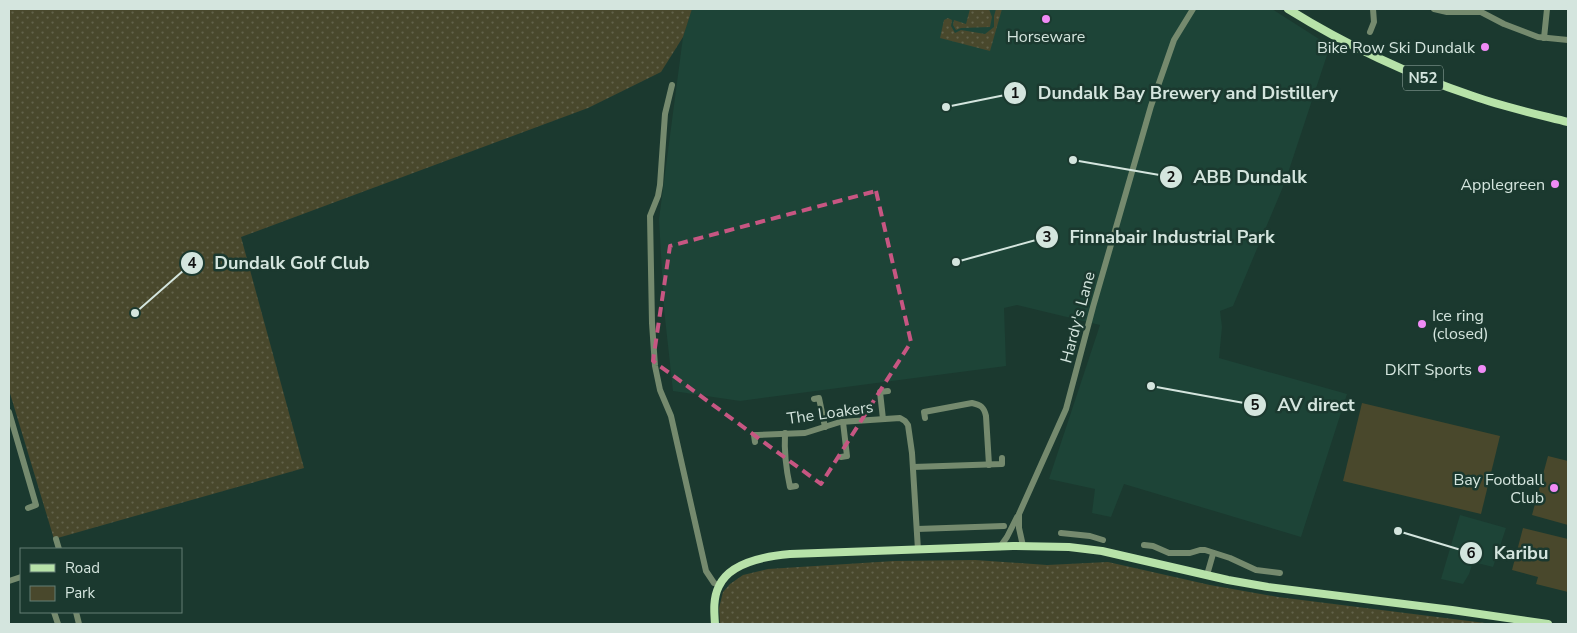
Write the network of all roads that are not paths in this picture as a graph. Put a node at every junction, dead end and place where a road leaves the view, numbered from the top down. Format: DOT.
graph roads {
  1 [pos="1193,9"];
  2 [pos="1288,9"];
  3 [pos="1373,9"];
  4 [pos="1434,9"];
  5 [pos="1547,9"];
  6 [pos="1481,10"];
  7 [pos="1370,32"];
  8 [pos="1544,38"];
  9 [pos="1568,40"];
  10 [pos="672,84"];
  11 [pos="1568,122"];
  12 [pos="888,390"];
  13 [pos="814,399"];
  14 [pos="9,412"];
  15 [pos="925,418"];
  16 [pos="883,419"];
  17 [pos="843,422"];
  18 [pos="825,427"];
  19 [pos="785,434"];
  20 [pos="755,442"];
  21 [pos="841,457"];
  22 [pos="1002,458"];
  23 [pos="989,464"];
  24 [pos="913,467"];
  25 [pos="796,486"];
  26 [pos="28,508"];
  27 [pos="1019,514"];
  28 [pos="1004,526"];
  29 [pos="917,529"];
  30 [pos="1061,533"];
  31 [pos="1078,535"];
  32 [pos="56,538"];
  33 [pos="1103,540"];
  34 [pos="1144,545"];
  35 [pos="1023,546"];
  36 [pos="1000,547"];
  37 [pos="1074,547"];
  38 [pos="60,548"];
  39 [pos="918,550"];
  40 [pos="1212,554"];
  41 [pos="1280,574"];
  42 [pos="1207,575"];
  43 [pos="719,585"];
  44 [pos="715,624"];
  45 [pos="1548,624"];
  1 -- 27 [label="street, Hardy's Lane"];
  2 -- 11 [label="main road, N52"];
  3 -- 7 [label="street"];
  4 -- 6 [label="street"];
  5 -- 8 [label="street"];
  6 -- 8 [label="street"];
  8 -- 9 [label="street"];
  10 -- 43 [label="street"];
  12 -- 16 [label="street"];
  13 -- 18 [label="street"];
  14 -- 26 [label="street"];
  15 -- 23 [label="street"];
  16 -- 17 [label="street, The Loakers"];
  16 -- 24 [label="street, The Loakers"];
  17 -- 18 [label="street, The Loakers"];
  17 -- 21 [label="street"];
  18 -- 19 [label="street, The Loakers"];
  19 -- 20 [label="street, The Loakers"];
  19 -- 25 [label="street"];
  22 -- 23 [label="street"];
  23 -- 24 [label="street"];
  24 -- 29 [label="street, The Loakers"];
  27 -- 35 [label="street, Hardy's Lane"];
  27 -- 36 [label="street"];
  28 -- 29 [label="street"];
  29 -- 39 [label="street, The Loakers"];
  30 -- 31 [label="street"];
  31 -- 33 [label="street"];
  31 -- 37 [label="street"];
  32 -- 38 [label="street"];
  34 -- 40 [label="street"];
  35 -- 36 [label="main road"];
  35 -- 37 [label="main road"];
  36 -- 39 [label="main road"];
  37 -- 42 [label="main road"];
  39 -- 43 [label="main road"];
  40 -- 41 [label="street"];
  40 -- 42 [label="street"];
  42 -- 45 [label="main road"];
  43 -- 44 [label="main road"];
}
